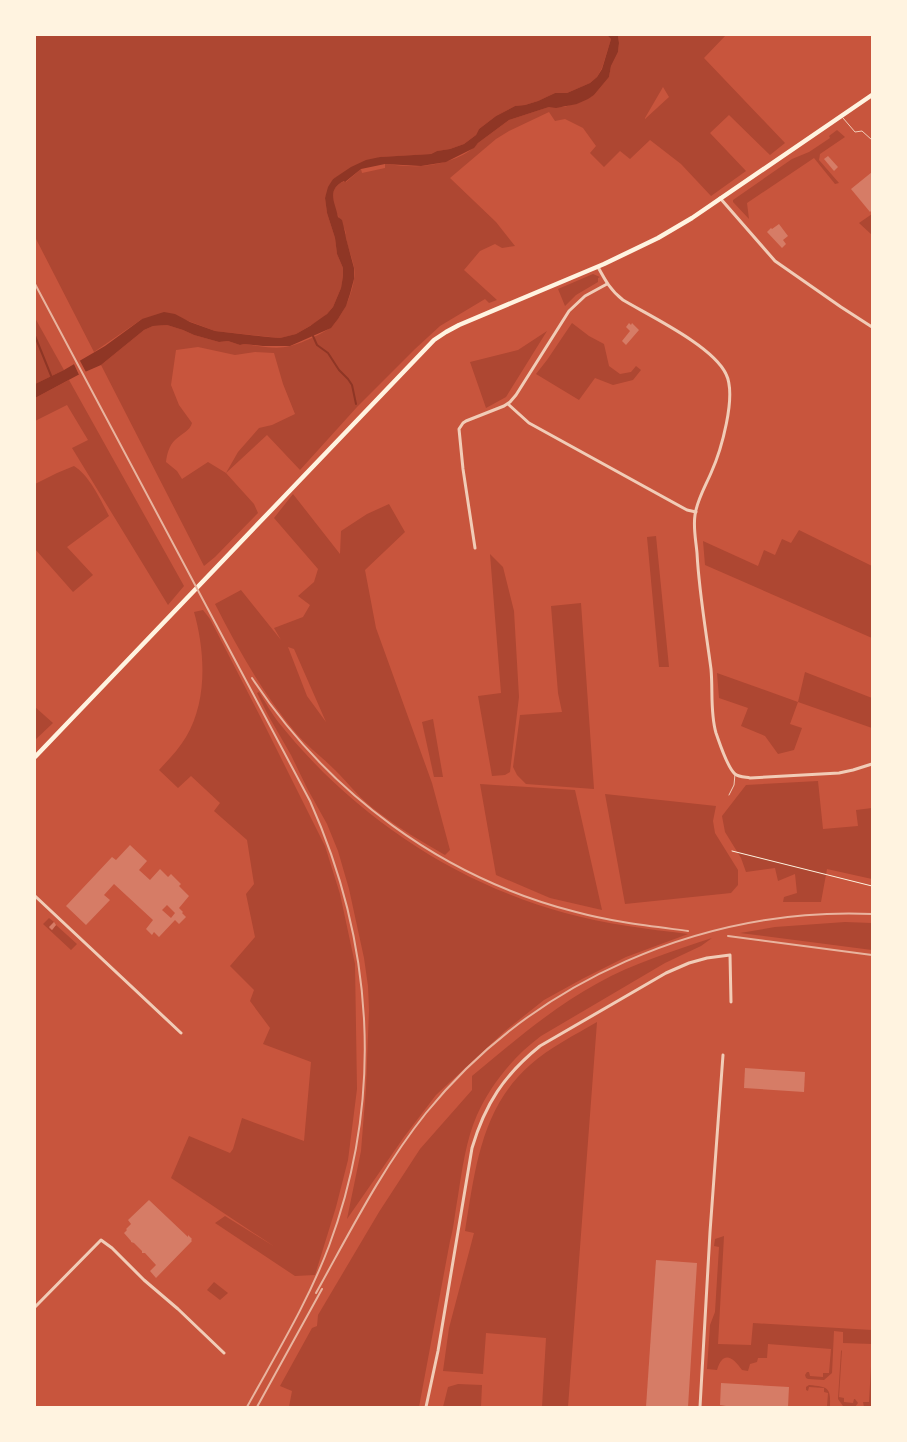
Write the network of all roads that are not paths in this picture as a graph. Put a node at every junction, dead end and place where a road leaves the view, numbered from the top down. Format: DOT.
graph roads {
  1 [pos="872,95"];
  2 [pos="842,116"];
  3 [pos="872,140"];
  4 [pos="720,198"];
  5 [pos="598,266"];
  6 [pos="607,284"];
  7 [pos="872,327"];
  8 [pos="508,404"];
  9 [pos="696,512"];
  10 [pos="475,548"];
  11 [pos="35,757"];
  12 [pos="872,764"];
  13 [pos="735,774"];
  14 [pos="729,795"];
  15 [pos="35,896"];
  16 [pos="732,1002"];
  17 [pos="181,1033"];
  18 [pos="723,1055"];
  19 [pos="35,1308"];
  20 [pos="224,1353"];
  21 [pos="426,1407"];
  22 [pos="700,1407"];
  1 -- 2 [label="main road"];
  2 -- 3 [label="lane"];
  2 -- 4 [label="main road"];
  4 -- 5 [label="main road"];
  4 -- 7 [label="street"];
  5 -- 6 [label="street"];
  5 -- 11 [label="main road"];
  6 -- 8 [label="street"];
  6 -- 9 [label="street"];
  8 -- 9 [label="street"];
  8 -- 10 [label="street"];
  9 -- 13 [label="street"];
  12 -- 13 [label="street"];
  13 -- 14 [label="lane"];
  15 -- 17 [label="street"];
  16 -- 21 [label="street"];
  18 -- 22 [label="street"];
  19 -- 20 [label="street"];
}
